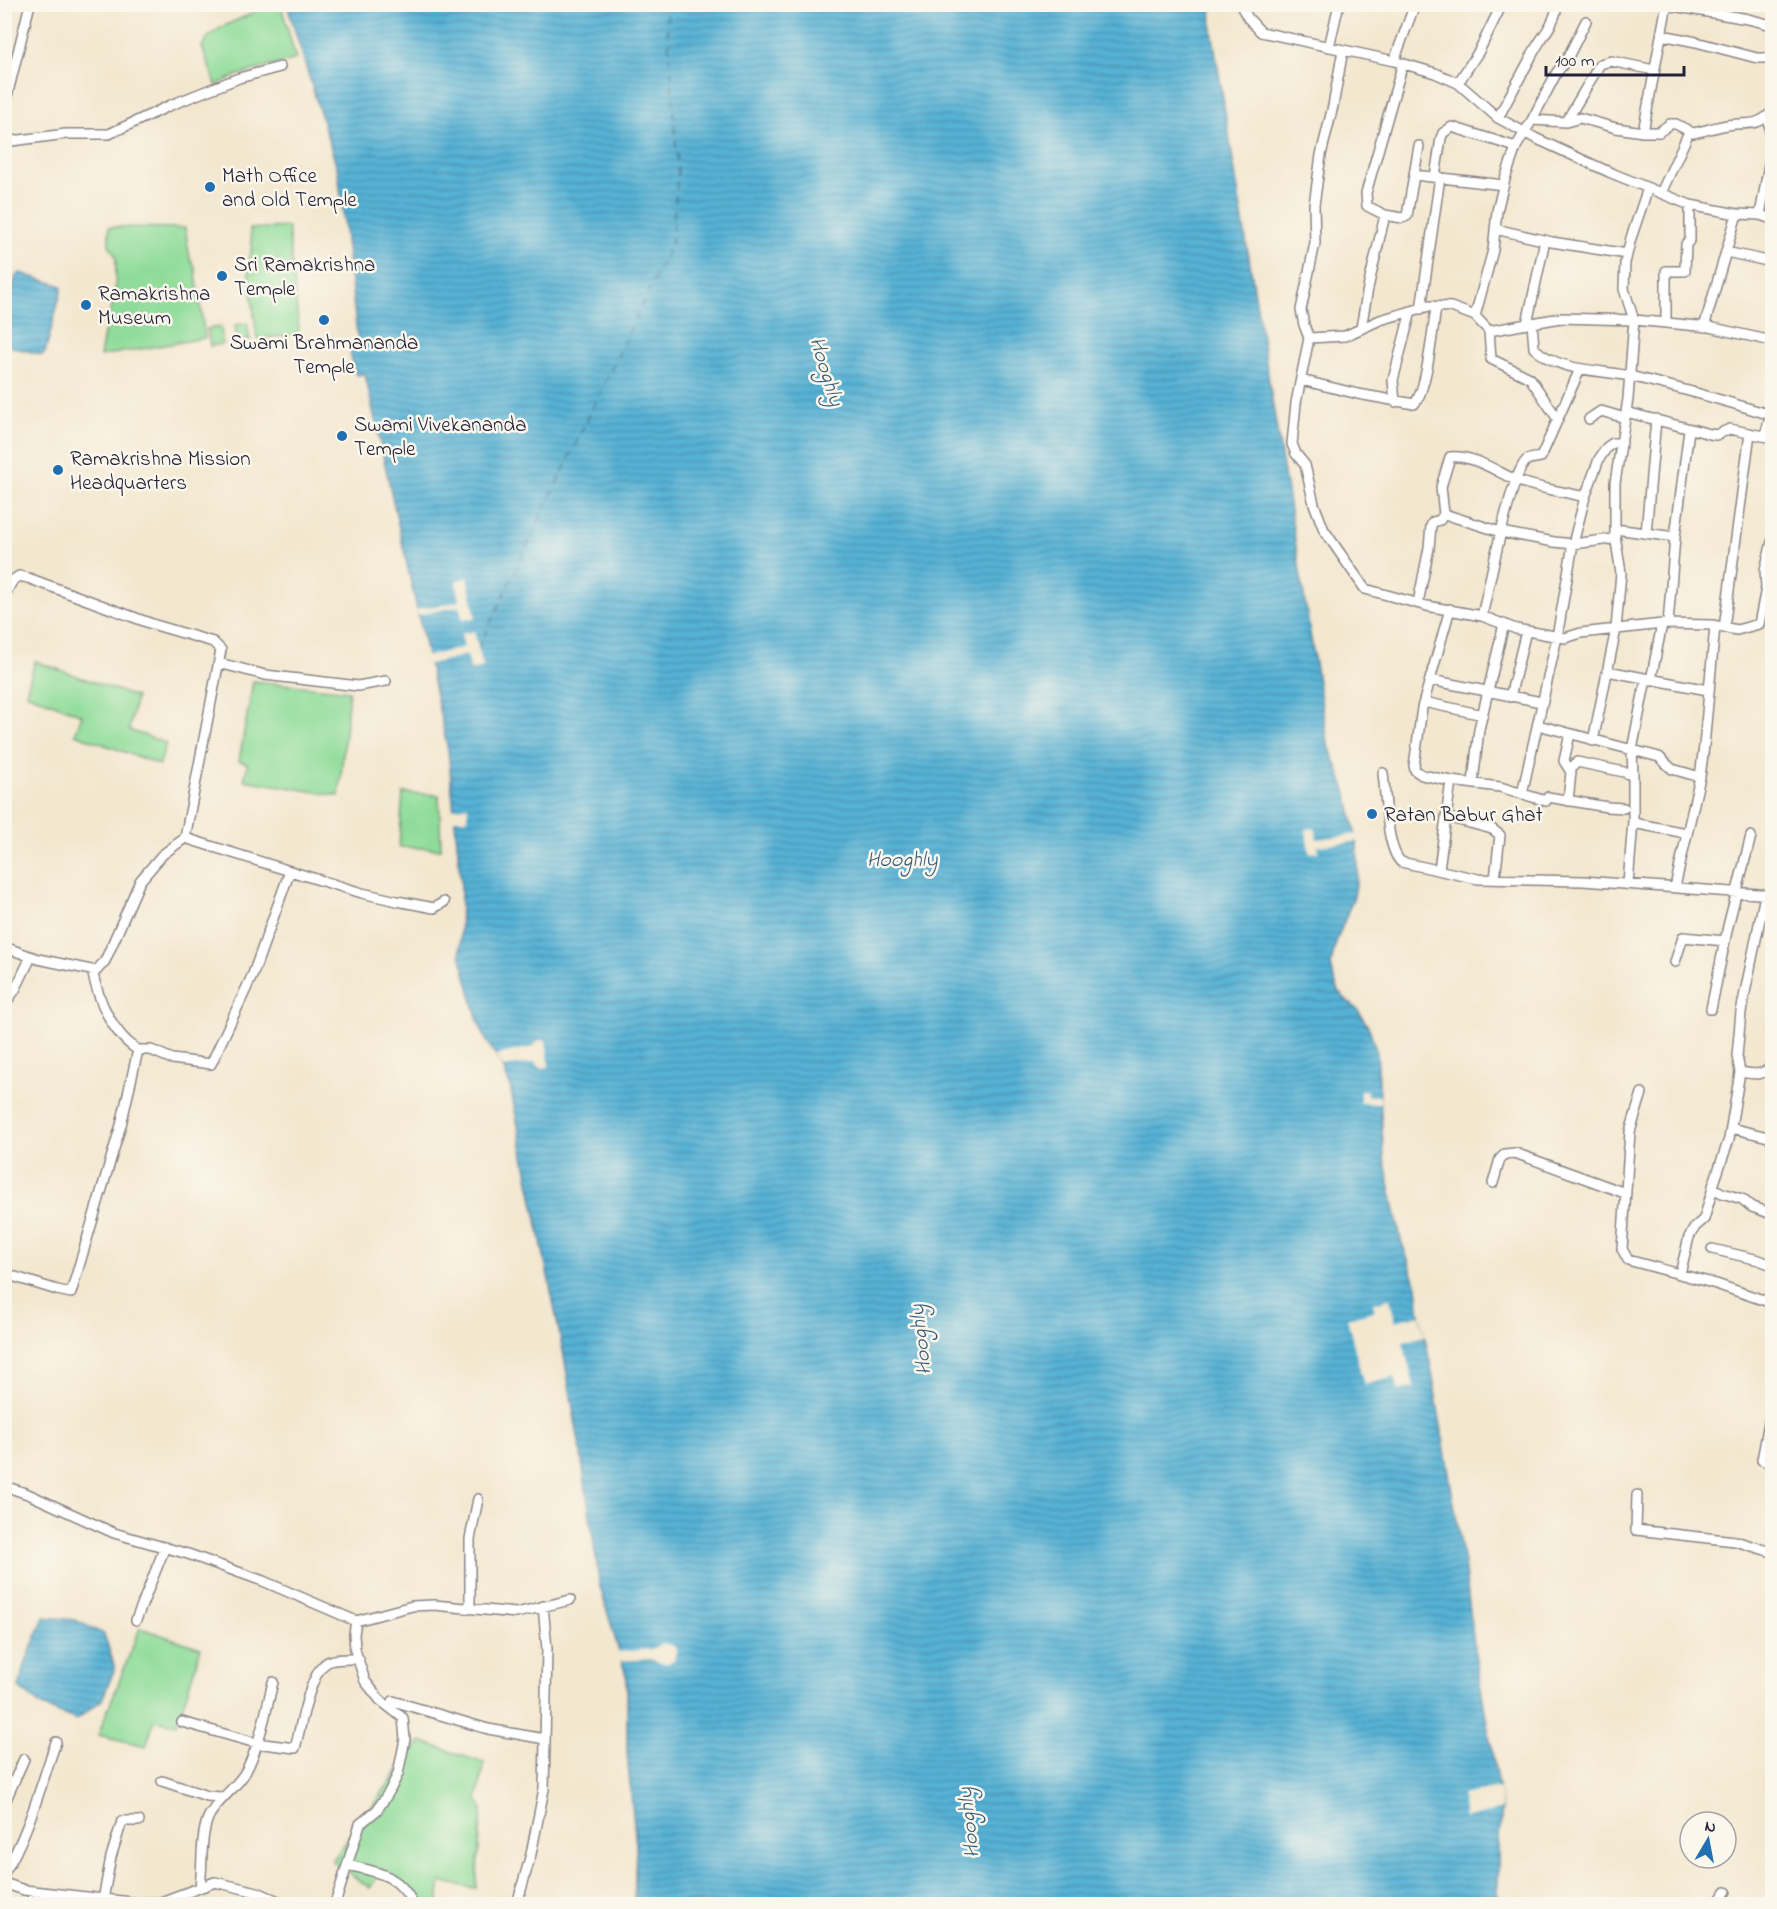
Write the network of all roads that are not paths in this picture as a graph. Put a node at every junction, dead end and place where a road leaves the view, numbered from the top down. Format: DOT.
graph roads {
  1 [pos="30,4"];
  2 [pos="1240,4"];
  3 [pos="1339,4"];
  4 [pos="1415,4"];
  5 [pos="1502,4"];
  6 [pos="1557,4"];
  7 [pos="1667,5"];
  8 [pos="1586,21"];
  9 [pos="1773,25"];
  10 [pos="1662,35"];
  11 [pos="1329,47"];
  12 [pos="1343,50"];
  13 [pos="1773,58"];
  14 [pos="1398,62"];
  15 [pos="280,68"];
  16 [pos="1654,70"];
  17 [pos="1458,83"];
  18 [pos="4,108"];
  19 [pos="1771,114"];
  20 [pos="1498,118"];
  21 [pos="1532,120"];
  22 [pos="1566,122"];
  23 [pos="1525,132"];
  24 [pos="1643,132"];
  25 [pos="1689,132"];
  26 [pos="4,142"];
  27 [pos="1419,146"];
  28 [pos="1516,147"];
  29 [pos="1414,175"];
  30 [pos="1437,177"];
  31 [pos="1504,185"];
  32 [pos="1648,188"];
  33 [pos="1661,193"];
  34 [pos="1690,205"];
  35 [pos="1737,214"];
  36 [pos="1385,215"];
  37 [pos="1760,215"];
  38 [pos="1773,219"];
  39 [pos="1495,229"];
  40 [pos="1545,240"];
  41 [pos="1726,252"];
  42 [pos="1627,254"];
  43 [pos="1773,262"];
  44 [pos="1436,307"];
  45 [pos="1421,309"];
  46 [pos="1411,311"];
  47 [pos="1475,316"];
  48 [pos="1634,320"];
  49 [pos="1530,323"];
  50 [pos="1666,323"];
  51 [pos="1704,327"];
  52 [pos="1361,328"];
  53 [pos="1490,331"];
  54 [pos="1309,338"];
  55 [pos="1773,341"];
  56 [pos="1580,369"];
  57 [pos="1630,376"];
  58 [pos="1301,380"];
  59 [pos="1395,402"];
  60 [pos="1772,413"];
  61 [pos="1625,415"];
  62 [pos="1557,418"];
  63 [pos="1590,419"];
  64 [pos="1656,419"];
  65 [pos="1689,430"];
  66 [pos="1750,433"];
  67 [pos="1769,436"];
  68 [pos="1622,443"];
  69 [pos="1517,480"];
  70 [pos="1585,497"];
  71 [pos="1444,514"];
  72 [pos="1502,532"];
  73 [pos="1615,532"];
  74 [pos="1646,533"];
  75 [pos="1675,537"];
  76 [pos="1773,542"];
  77 [pos="1573,544"];
  78 [pos="1769,588"];
  79 [pos="4,596"];
  80 [pos="1418,603"];
  81 [pos="1450,609"];
  82 [pos="1482,616"];
  83 [pos="1504,624"];
  84 [pos="1665,624"];
  85 [pos="1719,627"];
  86 [pos="1616,629"];
  87 [pos="1526,631"];
  88 [pos="1557,637"];
  89 [pos="219,663"];
  90 [pos="1606,671"];
  91 [pos="1649,679"];
  92 [pos="1431,680"];
  93 [pos="386,681"];
  94 [pos="1708,690"];
  95 [pos="1489,692"];
  96 [pos="1510,697"];
  97 [pos="1424,702"];
  98 [pos="1541,702"];
  99 [pos="1483,715"];
  100 [pos="1538,725"];
  101 [pos="1569,734"];
  102 [pos="1593,741"];
  103 [pos="1632,750"];
  104 [pos="1570,769"];
  105 [pos="1383,773"];
  106 [pos="1633,776"];
  107 [pos="1700,777"];
  108 [pos="1451,781"];
  109 [pos="1473,783"];
  110 [pos="1522,794"];
  111 [pos="1568,801"];
  112 [pos="1624,808"];
  113 [pos="1447,817"];
  114 [pos="1633,823"];
  115 [pos="1686,833"];
  116 [pos="1751,836"];
  117 [pos="184,838"];
  118 [pos="1439,869"];
  119 [pos="290,872"];
  120 [pos="1495,879"];
  121 [pos="1628,884"];
  122 [pos="1675,887"];
  123 [pos="1737,892"];
  124 [pos="1769,895"];
  125 [pos="444,902"];
  126 [pos="1725,941"];
  127 [pos="4,947"];
  128 [pos="31,957"];
  129 [pos="1675,962"];
  130 [pos="92,970"];
  131 [pos="4,1005"];
  132 [pos="1711,1009"];
  133 [pos="138,1050"];
  134 [pos="1772,1067"];
  135 [pos="1740,1072"];
  136 [pos="1642,1093"];
  137 [pos="1731,1128"];
  138 [pos="1773,1138"];
  139 [pos="1493,1183"];
  140 [pos="1713,1188"];
  141 [pos="1625,1193"];
  142 [pos="1773,1214"];
  143 [pos="1712,1249"];
  144 [pos="1773,1265"];
  145 [pos="1680,1274"];
  146 [pos="4,1281"];
  147 [pos="1773,1303"];
  148 [pos="1773,1406"];
  149 [pos="1773,1464"];
  150 [pos="4,1486"];
  151 [pos="1637,1495"];
  152 [pos="478,1498"];
  153 [pos="165,1547"];
  154 [pos="1773,1552"];
  155 [pos="570,1600"];
  156 [pos="543,1606"];
  157 [pos="470,1608"];
  158 [pos="136,1620"];
  159 [pos="356,1621"];
  160 [pos="359,1659"];
  161 [pos="273,1682"];
  162 [pos="393,1701"];
  163 [pos="183,1722"];
  164 [pos="545,1739"];
  165 [pos="56,1742"];
  166 [pos="256,1743"];
  167 [pos="24,1760"];
  168 [pos="162,1781"];
  169 [pos="222,1797"];
  170 [pos="4,1804"];
  171 [pos="139,1821"];
  172 [pos="347,1865"];
  173 [pos="4,1874"];
  174 [pos="4,1883"];
  175 [pos="200,1887"];
  176 [pos="34,1891"];
  177 [pos="1726,1891"];
  178 [pos="104,1900"];
  179 [pos="161,1903"];
  180 [pos="31,1905"];
  181 [pos="285,1905"];
  182 [pos="335,1905"];
  183 [pos="413,1905"];
  184 [pos="517,1905"];
  185 [pos="1718,1905"];
  1 -- 18 [label="street"];
  2 -- 11 [label="street"];
  3 -- 11 [label="street"];
  4 -- 14 [label="street"];
  5 -- 17 [label="street"];
  6 -- 20 [label="street"];
  7 -- 9 [label="street"];
  7 -- 10 [label="street"];
  8 -- 21 [label="street"];
  10 -- 13 [label="street"];
  10 -- 16 [label="street"];
  11 -- 12 [label="street"];
  12 -- 14 [label="street"];
  12 -- 54 [label="street"];
  14 -- 17 [label="street"];
  14 -- 36 [label="street"];
  15 -- 26 [label="street"];
  16 -- 22 [label="street"];
  16 -- 24 [label="street"];
  17 -- 20 [label="street"];
  19 -- 25 [label="street"];
  19 -- 37 [label="street"];
  20 -- 23 [label="street"];
  21 -- 22 [label="street"];
  21 -- 23 [label="street"];
  22 -- 24 [label="street"];
  23 -- 28 [label="street"];
  23 -- 32 [label="street"];
  24 -- 25 [label="street"];
  25 -- 33 [label="street"];
  27 -- 29 [label="street"];
  28 -- 30 [label="street"];
  28 -- 31 [label="street"];
  29 -- 30 [label="street"];
  29 -- 36 [label="street"];
  30 -- 31 [label="street"];
  30 -- 45 [label="street"];
  31 -- 39 [label="street"];
  32 -- 33 [label="street"];
  32 -- 42 [label="street"];
  33 -- 34 [label="street"];
  34 -- 35 [label="street"];
  34 -- 50 [label="street"];
  35 -- 37 [label="street"];
  35 -- 41 [label="street"];
  36 -- 52 [label="street"];
  37 -- 38 [label="street"];
  39 -- 40 [label="street"];
  39 -- 47 [label="street"];
  40 -- 42 [label="street"];
  40 -- 49 [label="street"];
  41 -- 43 [label="street"];
  41 -- 51 [label="street"];
  42 -- 48 [label="street"];
  44 -- 45 [label="street"];
  44 -- 47 [label="street"];
  44 -- 59 [label="street"];
  45 -- 46 [label="street"];
  46 -- 52 [label="street"];
  46 -- 59 [label="street"];
  47 -- 53 [label="street"];
  48 -- 49 [label="street"];
  48 -- 50 [label="street"];
  48 -- 57 [label="street"];
  49 -- 53 [label="street"];
  49 -- 56 [label="street"];
  50 -- 51 [label="street"];
  51 -- 55 [label="street"];
  52 -- 54 [label="street"];
  53 -- 62 [label="street"];
  54 -- 58 [label="street"];
  56 -- 57 [label="street"];
  56 -- 62 [label="street"];
  57 -- 60 [label="street"];
  57 -- 61 [label="street"];
  58 -- 59 [label="street"];
  58 -- 80 [label="street"];
  60 -- 67 [label="street"];
  61 -- 63 [label="street"];
  61 -- 64 [label="street"];
  61 -- 68 [label="street"];
  62 -- 69 [label="street"];
  64 -- 65 [label="street"];
  64 -- 74 [label="street"];
  65 -- 66 [label="street"];
  65 -- 75 [label="street"];
  66 -- 67 [label="street"];
  66 -- 85 [label="street"];
  68 -- 70 [label="street"];
  68 -- 73 [label="street"];
  69 -- 70 [label="street"];
  69 -- 71 [label="street"];
  69 -- 72 [label="street"];
  70 -- 77 [label="street"];
  71 -- 72 [label="street"];
  71 -- 80 [label="street"];
  72 -- 77 [label="street"];
  72 -- 82 [label="street"];
  73 -- 74 [label="street"];
  73 -- 77 [label="street"];
  73 -- 86 [label="street"];
  74 -- 75 [label="street"];
  75 -- 84 [label="street"];
  76 -- 78 [label="street"];
  77 -- 88 [label="street"];
  78 -- 85 [label="street"];
  79 -- 89 [label="street"];
  80 -- 81 [label="street"];
  81 -- 82 [label="street"];
  81 -- 92 [label="street"];
  82 -- 83 [label="street"];
  83 -- 87 [label="street"];
  83 -- 95 [label="street"];
  84 -- 85 [label="street"];
  84 -- 86 [label="street"];
  84 -- 91 [label="street"];
  85 -- 94 [label="street"];
  86 -- 88 [label="street"];
  86 -- 90 [label="street"];
  87 -- 88 [label="street"];
  87 -- 96 [label="street"];
  88 -- 98 [label="street"];
  89 -- 93 [label="street"];
  89 -- 117 [label="street"];
  90 -- 91 [label="street"];
  90 -- 102 [label="street"];
  91 -- 94 [label="street"];
  91 -- 103 [label="street"];
  92 -- 95 [label="street"];
  92 -- 97 [label="street"];
  94 -- 107 [label="street"];
  95 -- 96 [label="street"];
  95 -- 99 [label="street"];
  96 -- 98 [label="street"];
  97 -- 99 [label="street"];
  97 -- 108 [label="street"];
  98 -- 100 [label="street"];
  99 -- 109 [label="street"];
  100 -- 101 [label="street"];
  100 -- 110 [label="street"];
  101 -- 102 [label="street"];
  101 -- 104 [label="street"];
  102 -- 103 [label="street"];
  103 -- 106 [label="street"];
  103 -- 107 [label="street"];
  104 -- 106 [label="street"];
  104 -- 111 [label="street"];
  105 -- 118 [label="street"];
  106 -- 114 [label="street"];
  107 -- 115 [label="street"];
  108 -- 109 [label="street"];
  108 -- 113 [label="street"];
  109 -- 110 [label="street"];
  110 -- 111 [label="street"];
  111 -- 112 [label="street"];
  113 -- 118 [label="street"];
  113 -- 120 [label="street"];
  114 -- 115 [label="street"];
  114 -- 121 [label="street"];
  115 -- 122 [label="street"];
  116 -- 123 [label="street"];
  117 -- 119 [label="street"];
  117 -- 130 [label="street"];
  118 -- 120 [label="street"];
  119 -- 125 [label="street"];
  119 -- 133 [label="street"];
  120 -- 121 [label="street"];
  121 -- 122 [label="street"];
  122 -- 123 [label="street"];
  123 -- 124 [label="street"];
  123 -- 126 [label="street"];
  124 -- 135 [label="street"];
  126 -- 129 [label="street"];
  126 -- 132 [label="street"];
  127 -- 128 [label="street"];
  128 -- 130 [label="street"];
  128 -- 131 [label="street"];
  130 -- 133 [label="street"];
  133 -- 146 [label="street"];
  134 -- 135 [label="street"];
  135 -- 137 [label="street"];
  136 -- 141 [label="street"];
  137 -- 138 [label="street"];
  137 -- 140 [label="street"];
  139 -- 141 [label="street"];
  140 -- 142 [label="street"];
  140 -- 145 [label="street"];
  141 -- 145 [label="street"];
  143 -- 144 [label="street"];
  145 -- 147 [label="street"];
  148 -- 149 [label="street"];
  150 -- 153 [label="street"];
  151 -- 154 [label="street"];
  152 -- 157 [label="street"];
  153 -- 158 [label="street"];
  153 -- 159 [label="street"];
  155 -- 156 [label="street"];
  156 -- 157 [label="street"];
  156 -- 164 [label="street"];
  157 -- 159 [label="street"];
  159 -- 160 [label="street"];
  160 -- 166 [label="street"];
  160 -- 172 [label="street"];
  161 -- 166 [label="street"];
  162 -- 164 [label="street"];
  163 -- 166 [label="street"];
  164 -- 184 [label="street"];
  165 -- 173 [label="street"];
  166 -- 169 [label="street"];
  167 -- 170 [label="street"];
  168 -- 169 [label="street"];
  169 -- 175 [label="street"];
  171 -- 178 [label="street"];
  172 -- 182 [label="street"];
  172 -- 183 [label="street"];
  174 -- 176 [label="street"];
  175 -- 179 [label="street"];
  175 -- 181 [label="street"];
  176 -- 178 [label="street"];
  176 -- 180 [label="street"];
  177 -- 185 [label="street"];
  178 -- 179 [label="street"];
}
